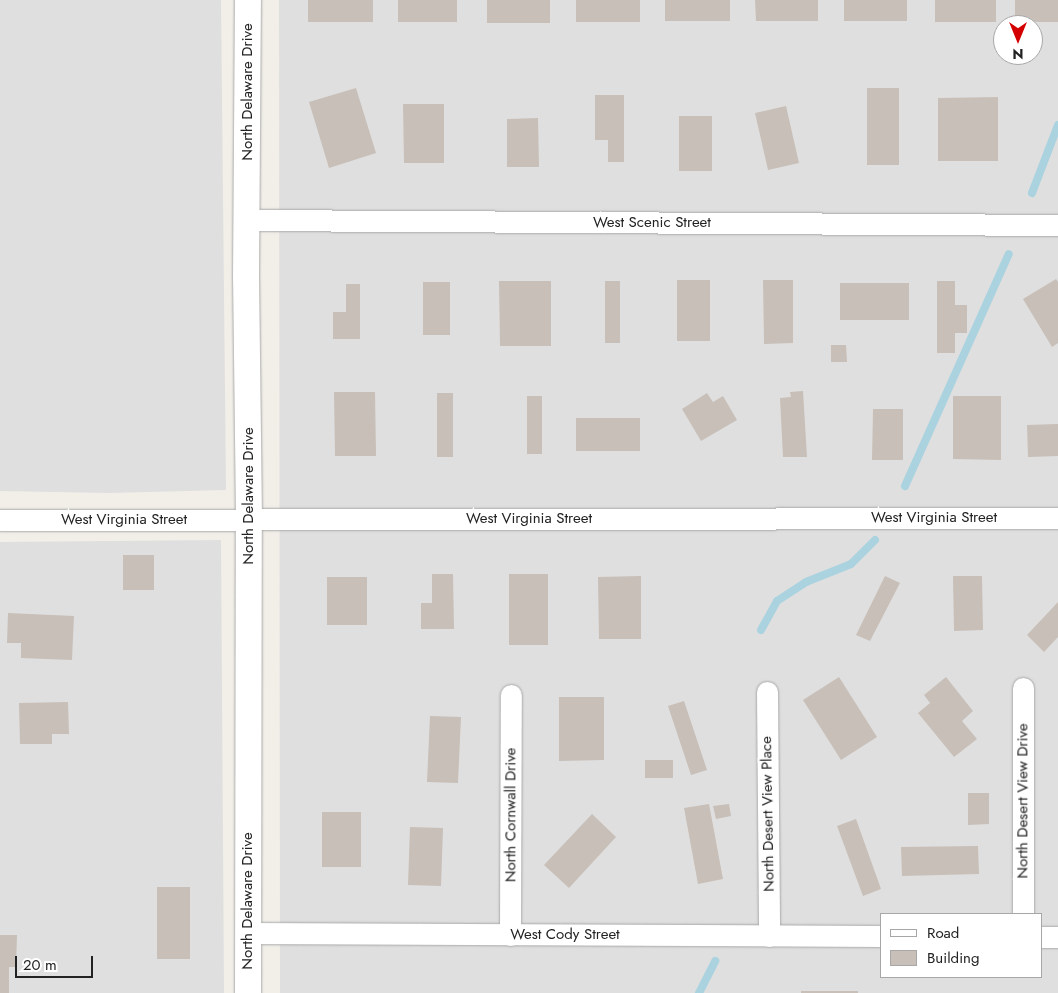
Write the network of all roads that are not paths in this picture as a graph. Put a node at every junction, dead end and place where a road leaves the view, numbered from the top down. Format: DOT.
graph roads {
  1 [pos="248,0"];
  2 [pos="247,220"];
  3 [pos="1058,225"];
  4 [pos="1058,518"];
  5 [pos="249,519"];
  6 [pos="0,520"];
  7 [pos="1023,688"];
  8 [pos="767,692"];
  9 [pos="512,695"];
  10 [pos="1023,913"];
  11 [pos="248,933"];
  12 [pos="510,935"];
  13 [pos="769,936"];
  14 [pos="880,936"];
  15 [pos="1043,937"];
  16 [pos="1058,937"];
  17 [pos="248,993"];
  1 -- 2 [label="street, North Delaware Drive"];
  2 -- 3 [label="street, West Scenic Street"];
  2 -- 5 [label="street, North Delaware Drive"];
  4 -- 5 [label="street, West Virginia Street"];
  5 -- 6 [label="street, West Virginia Street"];
  5 -- 11 [label="street, North Delaware Drive"];
  7 -- 10 [label="street, North Desert View Drive"];
  8 -- 13 [label="street, North Desert View Place"];
  9 -- 12 [label="street, North Cornwall Drive"];
  11 -- 12 [label="street, West Cody Street"];
  11 -- 17 [label="street, North Delaware Drive"];
  12 -- 13 [label="street, West Cody Street"];
  13 -- 14 [label="street, West Cody Street"];
  15 -- 16 [label="street"];
}
